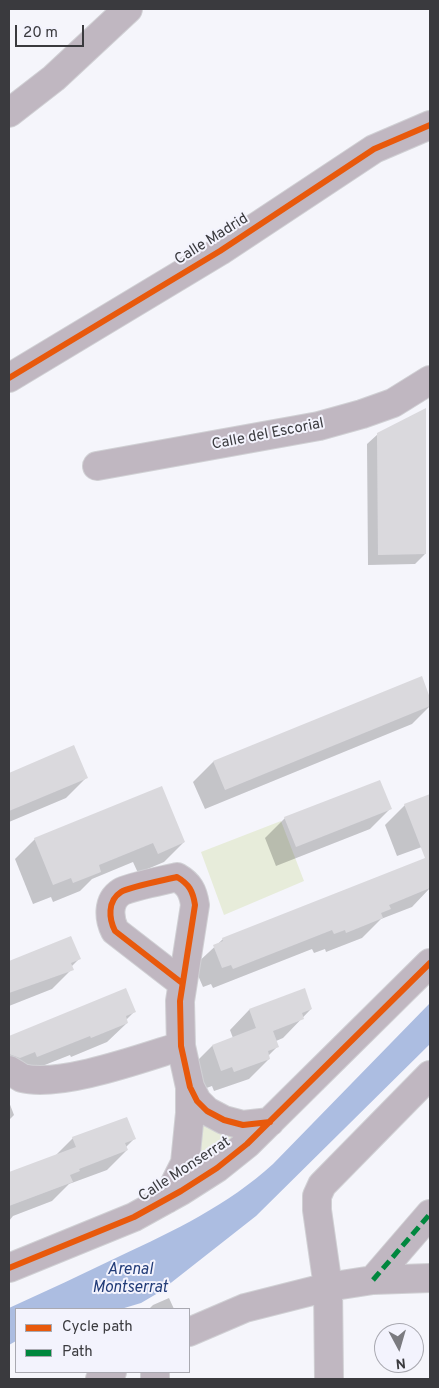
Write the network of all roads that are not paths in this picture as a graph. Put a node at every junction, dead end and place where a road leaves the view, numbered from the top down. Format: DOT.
graph roads {
  1 [pos="128,9"];
  2 [pos="9,113"];
  3 [pos="430,125"];
  4 [pos="9,378"];
  5 [pos="430,380"];
  6 [pos="97,466"];
  7 [pos="430,963"];
  8 [pos="182,982"];
  9 [pos="181,1046"];
  10 [pos="9,1070"];
  11 [pos="430,1075"];
  12 [pos="190,1087"];
  13 [pos="270,1122"];
  14 [pos="167,1199"];
  15 [pos="430,1214"];
  16 [pos="9,1268"];
  17 [pos="430,1278"];
  18 [pos="373,1280"];
  19 [pos="328,1287"];
  20 [pos="190,1332"];
  21 [pos="329,1379"];
  1 -- 2 [label="street"];
  3 -- 4 [label="street, Calle Madrid"];
  5 -- 6 [label="street, Calle del Escorial"];
  7 -- 13 [label="street, Calle Monserrat"];
  8 -- 9 [label="street"];
  9 -- 10 [label="street"];
  9 -- 12 [label="street"];
  11 -- 19 [label="street"];
  12 -- 13 [label="street"];
  12 -- 14 [label="street"];
  13 -- 14 [label="street, Calle Monserrat"];
  14 -- 16 [label="street, Calle Monserrat"];
  15 -- 18 [label="street"];
  17 -- 18 [label="street"];
  18 -- 19 [label="street"];
  19 -- 20 [label="street"];
  19 -- 21 [label="street"];
}
